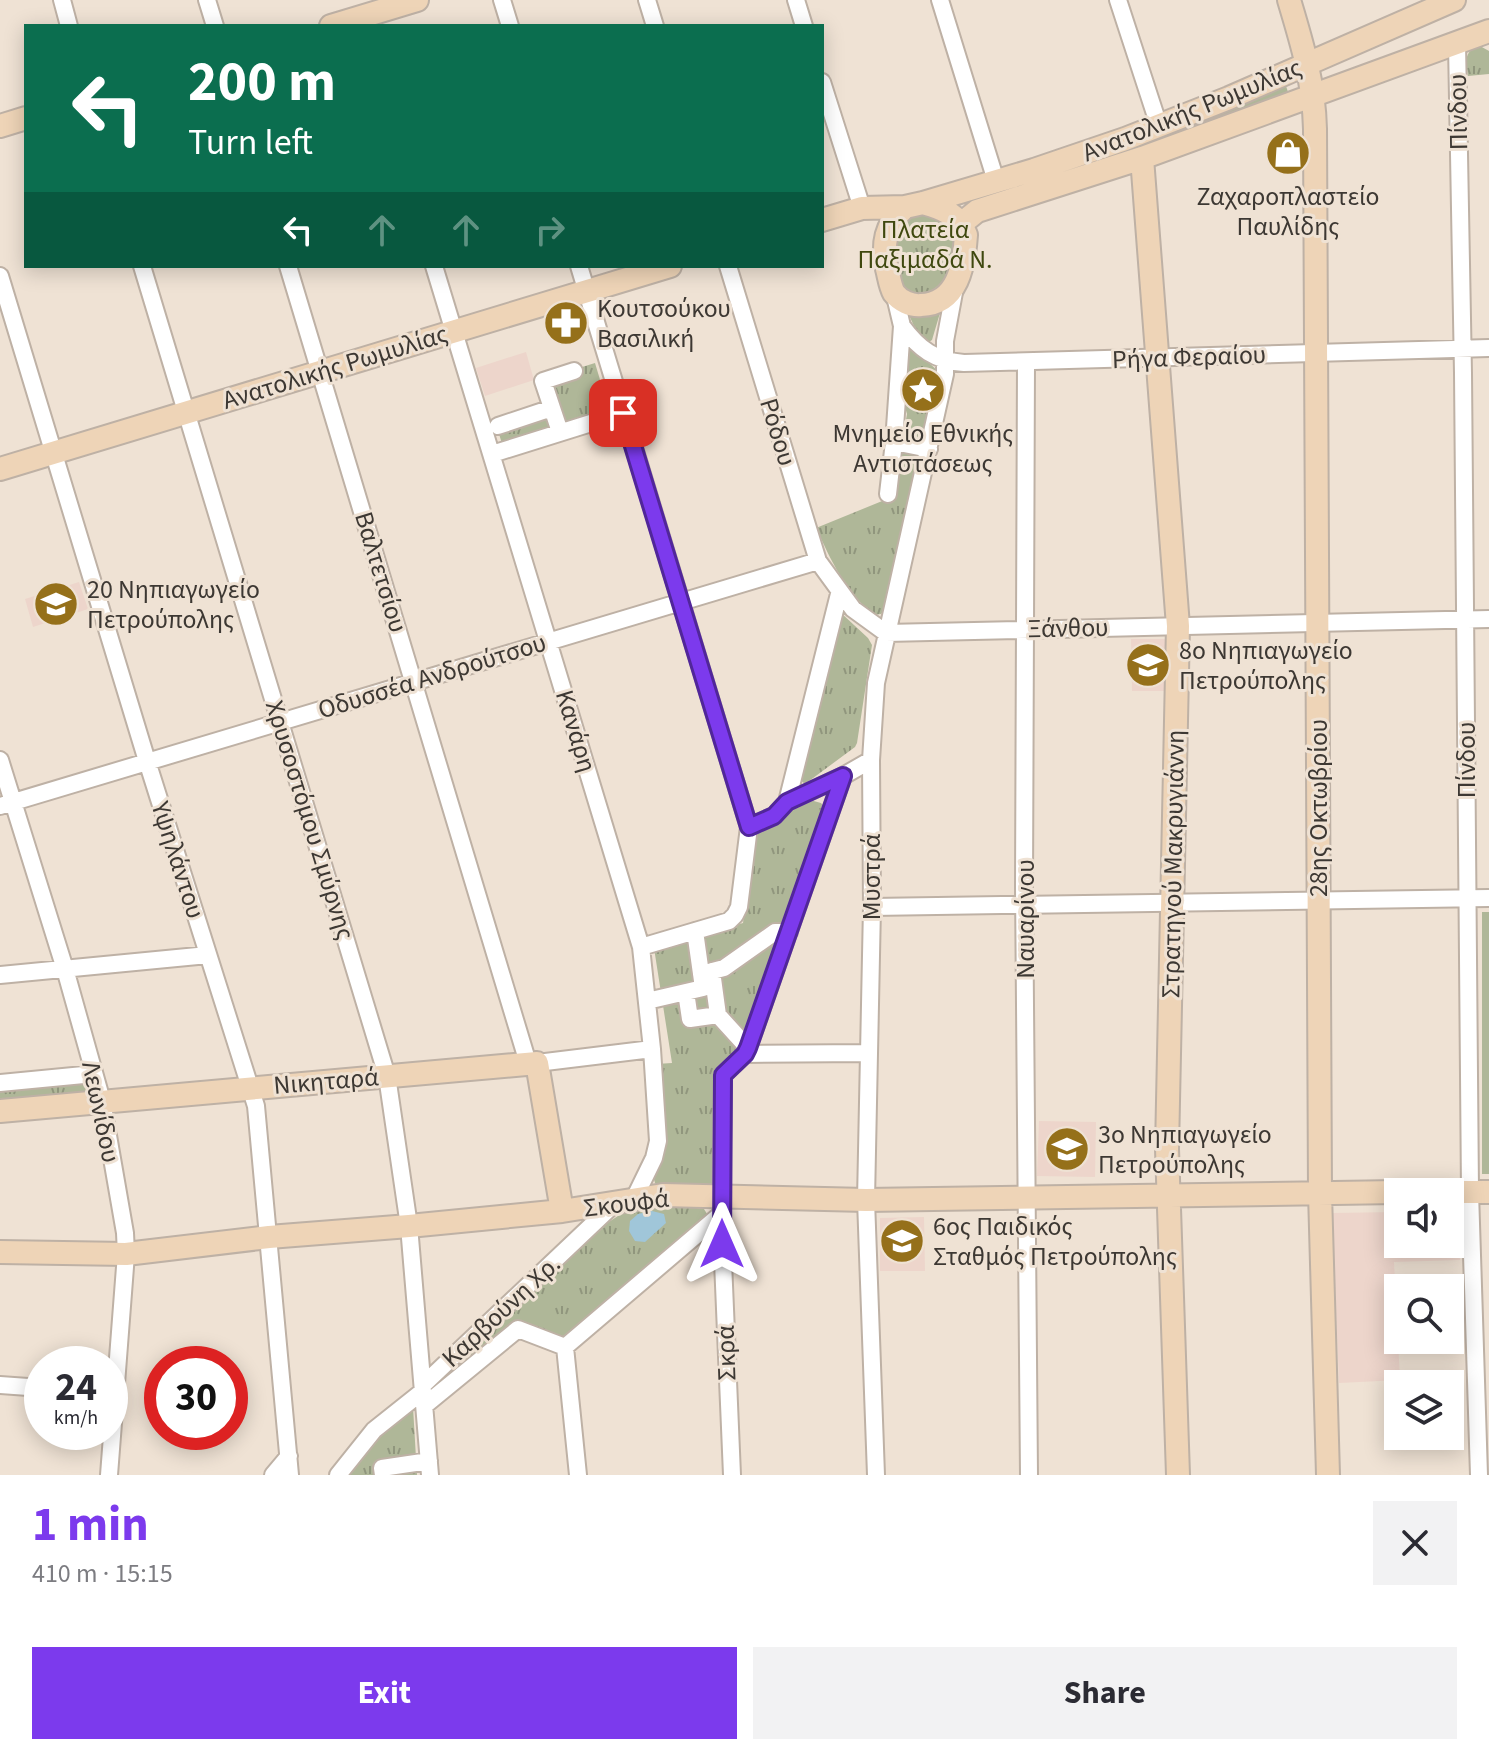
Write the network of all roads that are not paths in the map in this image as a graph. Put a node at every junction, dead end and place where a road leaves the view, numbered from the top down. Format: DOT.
graph roads {
  1 [pos="62,0"];
  2 [pos="207,0"];
  3 [pos="417,0"];
  4 [pos="502,0"];
  5 [pos="647,0"];
  6 [pos="796,0"];
  7 [pos="940,0"];
  8 [pos="1118,0"];
  9 [pos="1289,0"];
  10 [pos="1454,0"];
  11 [pos="356,15"];
  12 [pos="68,24"];
  13 [pos="214,24"];
  14 [pos="336,24"];
  15 [pos="509,24"];
  16 [pos="654,24"];
  17 [pos="803,24"];
  18 [pos="1488,34"];
  19 [pos="1457,44"];
  20 [pos="1308,64"];
  21 [pos="824,88"];
  22 [pos="1314,96"];
  23 [pos="24,119"];
  24 [pos="0,126"];
  25 [pos="1159,126"];
  26 [pos="1142,158"];
  27 [pos="996,181"];
  28 [pos="914,205"];
  29 [pos="862,208"];
  30 [pos="824,219"];
  31 [pos="961,224"];
  32 [pos="143,268"];
  33 [pos="289,268"];
  34 [pos="435,268"];
  35 [pos="580,268"];
  36 [pos="663,268"];
  37 [pos="729,268"];
  38 [pos="0,276"];
  39 [pos="955,287"];
  40 [pos="587,291"];
  41 [pos="894,292"];
  42 [pos="902,326"];
  43 [pos="454,331"];
  44 [pos="1463,348"];
  45 [pos="1489,348"];
  46 [pos="1316,353"];
  47 [pos="1158,357"];
  48 [pos="945,362"];
  49 [pos="1026,363"];
  50 [pos="574,371"];
  51 [pos="320,372"];
  52 [pos="552,408"];
  53 [pos="187,412"];
  54 [pos="623,413"];
  55 [pos="498,426"];
  56 [pos="560,432"];
  57 [pos="894,442"];
  58 [pos="929,449"];
  59 [pos="53,453"];
  60 [pos="492,454"];
  61 [pos="0,469"];
  62 [pos="888,494"];
  63 [pos="818,561"];
  64 [pos="839,594"];
  65 [pos="680,600"];
  66 [pos="1466,619"];
  67 [pos="1489,619"];
  68 [pos="1319,623"];
  69 [pos="1178,626"];
  70 [pos="1026,628"];
  71 [pos="886,633"];
  72 [pos="549,641"];
  73 [pos="414,681"];
  74 [pos="280,721"];
  75 [pos="0,760"];
  76 [pos="871,760"];
  77 [pos="147,761"];
  78 [pos="843,776"];
  79 [pos="787,802"];
  80 [pos="6,804"];
  81 [pos="749,827"];
  82 [pos="1467,898"];
  83 [pos="1489,898"];
  84 [pos="1317,900"];
  85 [pos="1172,902"];
  86 [pos="1025,904"];
  87 [pos="872,907"];
  88 [pos="695,931"];
  89 [pos="789,932"];
  90 [pos="641,947"];
  91 [pos="208,955"];
  92 [pos="65,969"];
  93 [pos="707,972"];
  94 [pos="0,975"];
  95 [pos="686,992"];
  96 [pos="647,1001"];
  97 [pos="718,1015"];
  98 [pos="652,1049"];
  99 [pos="747,1051"];
  100 [pos="868,1053"];
  101 [pos="533,1063"];
  102 [pos="94,1074"];
  103 [pos="387,1076"];
  104 [pos="48,1078"];
  105 [pos="0,1083"];
  106 [pos="250,1088"];
  107 [pos="102,1101"];
  108 [pos="49,1106"];
  109 [pos="0,1111"];
  110 [pos="1384,1192"];
  111 [pos="1479,1192"];
  112 [pos="1320,1193"];
  113 [pos="1168,1195"];
  114 [pos="1026,1196"];
  115 [pos="866,1200"];
  116 [pos="623,1203"];
  117 [pos="722,1206"];
  118 [pos="562,1211"];
  119 [pos="409,1226"];
  120 [pos="269,1237"];
  121 [pos="0,1252"];
  122 [pos="126,1254"];
  123 [pos="117,1346"];
  124 [pos="565,1347"];
  125 [pos="0,1385"];
  126 [pos="24,1387"];
  127 [pos="423,1394"];
  128 [pos="110,1450"];
  129 [pos="289,1456"];
  130 [pos="429,1468"];
  131 [pos="109,1475"];
  132 [pos="273,1475"];
  133 [pos="290,1475"];
  134 [pos="338,1475"];
  135 [pos="383,1475"];
  136 [pos="578,1475"];
  137 [pos="732,1475"];
  138 [pos="876,1475"];
  139 [pos="1029,1475"];
  140 [pos="1178,1475"];
  141 [pos="1328,1475"];
  142 [pos="1479,1475"];
  1 -- 12 [label="street"];
  2 -- 13 [label="street"];
  3 -- 11 [label="street"];
  4 -- 15 [label="street"];
  5 -- 16 [label="street"];
  6 -- 17 [label="street"];
  7 -- 27 [label="street"];
  8 -- 25 [label="street"];
  9 -- 20 [label="street, 28ης Οκτωβρίου"];
  10 -- 20 [label="street, Ανατολικής Ρωμυλίας"];
  11 -- 14 [label="street"];
  18 -- 19 [label="street, Ανατολικής Ρωμυλίας"];
  19 -- 22 [label="street, Ανατολικής Ρωμυλίας"];
  19 -- 44 [label="street, Πίνδου"];
  20 -- 22 [label="street, 28ης Οκτωβρίου"];
  20 -- 25 [label="street, Ανατολικής Ρωμυλίας"];
  21 -- 29 [label="street"];
  22 -- 26 [label="street, Ανατολικής Ρωμυλίας"];
  22 -- 46 [label="street, 28ης Οκτωβρίου"];
  23 -- 24 [label="street"];
  25 -- 27 [label="street, Ανατολικής Ρωμυλίας"];
  26 -- 31 [label="street, Ανατολικής Ρωμυλίας"];
  26 -- 47 [label="street, Στρατηγού Μακρυγιάννη"];
  27 -- 28 [label="street, Ανατολικής Ρωμυλίας"];
  28 -- 29 [label="street, Ανατολικής Ρωμυλίας"];
  28 -- 31 [label="street"];
  28 -- 41 [label="street"];
  29 -- 30 [label="street, Ανατολικής Ρωμυλίας"];
  31 -- 39 [label="street"];
  32 -- 53 [label="street, Χρυσοστόμου Σμύρνης"];
  33 -- 51 [label="street, Βαλτετσίου"];
  34 -- 43 [label="street, Κανάρη"];
  35 -- 40 [label="street"];
  36 -- 40 [label="street, Ανατολικής Ρωμυλίας"];
  37 -- 63 [label="street, Ρόδου"];
  38 -- 59 [label="street, Υψηλάντου"];
  39 -- 41 [label="street"];
  39 -- 48 [label="street, Μυστρά"];
  40 -- 43 [label="street, Ανατολικής Ρωμυλίας"];
  40 -- 54 [label="street"];
  41 -- 42 [label="street"];
  42 -- 48 [label="street"];
  42 -- 57 [label="street"];
  43 -- 51 [label="street, Ανατολικής Ρωμυλίας"];
  43 -- 60 [label="street, Κανάρη"];
  44 -- 45 [label="street, Ρήγα Φεραίου"];
  44 -- 46 [label="street, Ρήγα Φεραίου"];
  44 -- 66 [label="street, Πίνδου"];
  46 -- 47 [label="street, Ρήγα Φεραίου"];
  46 -- 68 [label="street, 28ης Οκτωβρίου"];
  47 -- 49 [label="street, Ρήγα Φεραίου"];
  47 -- 69 [label="street, Στρατηγού Μακρυγιάννη"];
  48 -- 49 [label="street, Ρήγα Φεραίου"];
  48 -- 58 [label="street, Μυστρά"];
  49 -- 70 [label="street, Ναυαρίνου"];
  50 -- 52 [label="street"];
  51 -- 53 [label="street, Ανατολικής Ρωμυλίας"];
  51 -- 73 [label="street, Βαλτετσίου"];
  52 -- 55 [label="street"];
  52 -- 56 [label="street"];
  53 -- 59 [label="street, Ανατολικής Ρωμυλίας"];
  53 -- 74 [label="street, Χρυσοστόμου Σμύρνης"];
  54 -- 56 [label="street"];
  54 -- 65 [label="street"];
  56 -- 60 [label="street"];
  57 -- 58 [label="street"];
  57 -- 62 [label="street"];
  58 -- 71 [label="street, Μυστρά"];
  59 -- 61 [label="street, Ανατολικής Ρωμυλίας"];
  59 -- 77 [label="street, Υψηλάντου"];
  60 -- 72 [label="street, Κανάρη"];
  63 -- 64 [label="street, Ρόδου"];
  63 -- 65 [label="street, Οδυσσέα Ανδρούτσου"];
  64 -- 71 [label="street, Ρόδου"];
  64 -- 79 [label="street"];
  65 -- 72 [label="street, Οδυσσέα Ανδρούτσου"];
  65 -- 81 [label="street"];
  66 -- 67 [label="street, Ξάνθου"];
  66 -- 68 [label="street, Ξάνθου"];
  66 -- 82 [label="street, Πίνδου"];
  68 -- 69 [label="street, Ξάνθου"];
  68 -- 84 [label="street, 28ης Οκτωβρίου"];
  69 -- 70 [label="street, Ξάνθου"];
  69 -- 85 [label="street, Στρατηγού Μακρυγιάννη"];
  70 -- 71 [label="street, Ξάνθου"];
  70 -- 86 [label="street, Ναυαρίνου"];
  71 -- 76 [label="street, Μυστρά"];
  72 -- 73 [label="street, Οδυσσέα Ανδρούτσου"];
  72 -- 90 [label="street, Κανάρη"];
  73 -- 74 [label="street, Οδυσσέα Ανδρούτσου"];
  73 -- 101 [label="street, Βαλτετσίου"];
  74 -- 77 [label="street, Οδυσσέα Ανδρούτσου"];
  74 -- 103 [label="street, Χρυσοστόμου Σμύρνης"];
  75 -- 80 [label="street, Λεωνίδου"];
  76 -- 78 [label="street"];
  76 -- 87 [label="street, Μυστρά"];
  77 -- 80 [label="street, Οδυσσέα Ανδρούτσου"];
  77 -- 91 [label="street, Υψηλάντου"];
  78 -- 79 [label="street"];
  78 -- 89 [label="street, Σκρά"];
  79 -- 81 [label="street"];
  80 -- 92 [label="street, Λεωνίδου"];
  81 -- 88 [label="street"];
  82 -- 83 [label="street"];
  82 -- 84 [label="street"];
  82 -- 111 [label="street, Πίνδου"];
  84 -- 85 [label="street"];
  84 -- 112 [label="street, 28ης Οκτωβρίου"];
  85 -- 86 [label="street"];
  85 -- 113 [label="street, Στρατηγού Μακρυγιάννη"];
  86 -- 87 [label="street"];
  86 -- 114 [label="street, Ναυαρίνου"];
  87 -- 100 [label="street, Μυστρά"];
  88 -- 90 [label="street"];
  88 -- 93 [label="street"];
  89 -- 93 [label="street"];
  89 -- 99 [label="street, Σκρά"];
  90 -- 96 [label="street, Κανάρη"];
  91 -- 92 [label="street"];
  91 -- 106 [label="street, Υψηλάντου"];
  92 -- 94 [label="street"];
  92 -- 102 [label="street, Λεωνίδου"];
  93 -- 95 [label="street"];
  93 -- 97 [label="street"];
  95 -- 96 [label="street"];
  95 -- 97 [label="street"];
  96 -- 98 [label="street, Κανάρη"];
  97 -- 99 [label="street"];
  98 -- 101 [label="street, Νικηταρά"];
  98 -- 116 [label="street, Κανάρη"];
  99 -- 100 [label="street"];
  99 -- 117 [label="street, Σκρά"];
  100 -- 115 [label="street, Μυστρά"];
  101 -- 103 [label="street, Νικηταρά"];
  101 -- 118 [label="street"];
  102 -- 104 [label="street"];
  102 -- 107 [label="street, Λεωνίδου"];
  103 -- 106 [label="street, Νικηταρά"];
  103 -- 119 [label="street, Χρυσοστόμου Σμύρνης"];
  104 -- 105 [label="street"];
  104 -- 108 [label="street"];
  106 -- 107 [label="street, Νικηταρά"];
  106 -- 120 [label="street, Υψηλάντου"];
  107 -- 108 [label="street, Νικηταρά"];
  107 -- 122 [label="street, Λεωνίδου"];
  108 -- 109 [label="street, Νικηταρά"];
  110 -- 112 [label="street, Σκουφά"];
  111 -- 142 [label="street, Πίνδου"];
  112 -- 113 [label="street, Σκουφά"];
  112 -- 141 [label="street, 28ης Οκτωβρίου"];
  113 -- 114 [label="street, Σκουφά"];
  113 -- 140 [label="street, Στρατηγού Μακρυγιάννη"];
  114 -- 115 [label="street, Σκουφά"];
  114 -- 139 [label="street, Ναυαρίνου"];
  115 -- 117 [label="street, Σκουφά"];
  115 -- 138 [label="street, Μυστρά"];
  116 -- 117 [label="street, Σκουφά"];
  116 -- 118 [label="street, Σκουφά"];
  116 -- 127 [label="street, Καρβούνη Χρ."];
  117 -- 124 [label="street"];
  117 -- 137 [label="street, Σκρά"];
  118 -- 119 [label="street, Σκουφά"];
  119 -- 120 [label="street, Σκουφά"];
  119 -- 127 [label="street, Χρυσοστόμου Σμύρνης"];
  120 -- 122 [label="street, Σκουφά"];
  120 -- 129 [label="street, Υψηλάντου"];
  121 -- 122 [label="street, Σκουφά"];
  122 -- 123 [label="street, Λεωνίδου"];
  124 -- 127 [label="street"];
  124 -- 136 [label="street"];
  125 -- 126 [label="street"];
  127 -- 130 [label="street, Χρυσοστόμου Σμύρνης"];
  127 -- 134 [label="street"];
  128 -- 131 [label="street, Λεωνίδου"];
  129 -- 132 [label="street"];
  129 -- 133 [label="street, Υψηλάντου"];
  130 -- 135 [label="street"];
}
